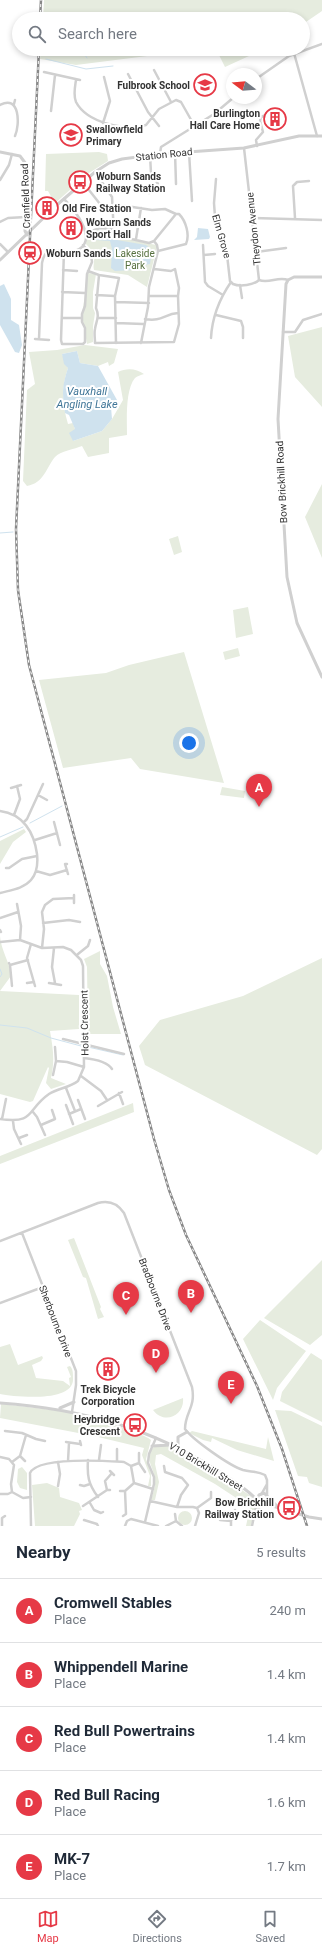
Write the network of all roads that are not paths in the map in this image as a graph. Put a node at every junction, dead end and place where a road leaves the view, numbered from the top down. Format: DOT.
graph roads {
  1 [pos="322,44"];
  2 [pos="310,48"];
  3 [pos="289,56"];
  4 [pos="295,56"];
  5 [pos="154,70"];
  6 [pos="44,72"];
  7 [pos="128,74"];
  8 [pos="262,74"];
  9 [pos="55,75"];
  10 [pos="104,77"];
  11 [pos="76,80"];
  12 [pos="80,80"];
  13 [pos="15,100"];
  14 [pos="171,102"];
  15 [pos="14,104"];
  16 [pos="226,104"];
  17 [pos="0,105"];
  18 [pos="51,110"];
  19 [pos="268,114"];
  20 [pos="152,117"];
  21 [pos="103,124"];
  22 [pos="194,125"];
  23 [pos="159,126"];
  24 [pos="15,136"];
  25 [pos="317,136"];
  26 [pos="322,136"];
  27 [pos="257,146"];
  28 [pos="244,148"];
  29 [pos="189,151"];
  30 [pos="0,152"];
  31 [pos="174,152"];
  32 [pos="12,154"];
  33 [pos="160,154"];
  34 [pos="150,155"];
  35 [pos="95,172"];
  36 [pos="0,180"];
  37 [pos="217,181"];
  38 [pos="309,181"];
  39 [pos="176,184"];
  40 [pos="89,190"];
  41 [pos="149,193"];
  42 [pos="64,199"];
  43 [pos="192,201"];
  44 [pos="113,206"];
  45 [pos="141,208"];
  46 [pos="176,214"];
  47 [pos="26,217"];
  48 [pos="252,218"];
  49 [pos="295,218"];
  50 [pos="322,220"];
  51 [pos="0,222"];
  52 [pos="113,229"];
  53 [pos="86,233"];
  54 [pos="27,234"];
  55 [pos="136,239"];
  56 [pos="154,241"];
  57 [pos="0,244"];
  58 [pos="83,245"];
  59 [pos="203,245"];
  60 [pos="286,248"];
  61 [pos="64,251"];
  62 [pos="158,251"];
  63 [pos="8,252"];
  64 [pos="256,252"];
  65 [pos="215,254"];
  66 [pos="204,255"];
  67 [pos="0,260"];
  68 [pos="154,269"];
  69 [pos="63,270"];
  70 [pos="88,271"];
  71 [pos="77,272"];
  72 [pos="99,274"];
  73 [pos="322,277"];
  74 [pos="259,280"];
  75 [pos="288,280"];
  76 [pos="231,282"];
  77 [pos="240,285"];
  78 [pos="62,292"];
  79 [pos="85,293"];
  80 [pos="223,294"];
  81 [pos="96,295"];
  82 [pos="115,296"];
  83 [pos="149,296"];
  84 [pos="178,296"];
  85 [pos="241,296"];
  86 [pos="116,302"];
  87 [pos="149,303"];
  88 [pos="178,313"];
  89 [pos="322,314"];
  90 [pos="216,315"];
  91 [pos="62,318"];
  92 [pos="82,318"];
  93 [pos="98,318"];
  94 [pos="116,318"];
  95 [pos="145,319"];
  96 [pos="116,323"];
  97 [pos="143,324"];
  98 [pos="283,332"];
  99 [pos="211,338"];
  100 [pos="243,338"];
  101 [pos="35,339"];
  102 [pos="39,339"];
  103 [pos="49,340"];
  104 [pos="116,343"];
  105 [pos="141,343"];
  106 [pos="322,677"];
  107 [pos="43,784"];
  108 [pos="21,785"];
  109 [pos="18,786"];
  110 [pos="11,788"];
  111 [pos="38,795"];
  112 [pos="47,800"];
  113 [pos="0,811"];
  114 [pos="14,816"];
  115 [pos="24,822"];
  116 [pos="54,822"];
  117 [pos="57,833"];
  118 [pos="35,840"];
  119 [pos="60,845"];
  120 [pos="37,856"];
  121 [pos="11,861"];
  122 [pos="13,864"];
  123 [pos="67,864"];
  124 [pos="6,868"];
  125 [pos="67,870"];
  126 [pos="36,871"];
  127 [pos="68,874"];
  128 [pos="0,893"];
  129 [pos="74,903"];
  130 [pos="17,904"];
  131 [pos="18,912"];
  132 [pos="0,918"];
  133 [pos="80,922"];
  134 [pos="43,923"];
  135 [pos="0,930"];
  136 [pos="0,932"];
  137 [pos="20,940"];
  138 [pos="90,940"];
  139 [pos="0,942"];
  140 [pos="31,944"];
  141 [pos="42,948"];
  142 [pos="54,948"];
  143 [pos="78,954"];
  144 [pos="28,960"];
  145 [pos="34,982"];
  146 [pos="55,982"];
  147 [pos="27,983"];
  148 [pos="49,983"];
  149 [pos="61,985"];
  150 [pos="12,986"];
  151 [pos="35,986"];
  152 [pos="63,1039"];
  153 [pos="84,1045"];
  154 [pos="55,1047"];
  155 [pos="124,1054"];
  156 [pos="84,1058"];
  157 [pos="56,1061"];
  158 [pos="111,1066"];
  159 [pos="84,1067"];
  160 [pos="53,1075"];
  161 [pos="81,1076"];
  162 [pos="66,1088"];
  163 [pos="122,1092"];
  164 [pos="119,1093"];
  165 [pos="6,1099"];
  166 [pos="78,1100"];
  167 [pos="107,1100"];
  168 [pos="0,1103"];
  169 [pos="5,1104"];
  170 [pos="123,1104"];
  171 [pos="66,1105"];
  172 [pos="98,1106"];
  173 [pos="81,1109"];
  174 [pos="52,1110"];
  175 [pos="75,1111"];
  176 [pos="33,1112"];
  177 [pos="69,1114"];
  178 [pos="1,1119"];
  179 [pos="86,1119"];
  180 [pos="13,1120"];
  181 [pos="73,1124"];
  182 [pos="41,1125"];
  183 [pos="27,1135"];
  184 [pos="45,1135"];
  185 [pos="19,1138"];
  186 [pos="21,1144"];
  187 [pos="22,1233"];
  188 [pos="0,1241"];
  189 [pos="43,1287"];
  190 [pos="0,1303"];
  191 [pos="74,1402"];
  192 [pos="1,1403"];
  193 [pos="58,1409"];
  194 [pos="72,1412"];
  195 [pos="5,1431"];
  196 [pos="188,1432"];
  197 [pos="26,1435"];
  198 [pos="38,1436"];
  199 [pos="156,1438"];
  200 [pos="36,1440"];
  201 [pos="45,1441"];
  202 [pos="80,1443"];
  203 [pos="101,1445"];
  204 [pos="172,1445"];
  205 [pos="152,1446"];
  206 [pos="178,1448"];
  207 [pos="118,1449"];
  208 [pos="139,1453"];
  209 [pos="20,1456"];
  210 [pos="0,1457"];
  211 [pos="88,1460"];
  212 [pos="99,1460"];
  213 [pos="25,1461"];
  214 [pos="68,1461"];
  215 [pos="117,1461"];
  216 [pos="12,1462"];
  217 [pos="58,1462"];
  218 [pos="139,1462"];
  219 [pos="131,1466"];
  220 [pos="164,1466"];
  221 [pos="145,1472"];
  222 [pos="112,1473"];
  223 [pos="134,1483"];
  224 [pos="90,1484"];
  225 [pos="267,1484"];
  226 [pos="80,1485"];
  227 [pos="58,1486"];
  228 [pos="153,1489"];
  229 [pos="107,1490"];
  230 [pos="110,1490"];
  231 [pos="120,1491"];
  232 [pos="125,1491"];
  233 [pos="12,1492"];
  234 [pos="212,1492"];
  235 [pos="250,1492"];
  236 [pos="261,1493"];
  237 [pos="0,1494"];
  238 [pos="268,1496"];
  239 [pos="31,1497"];
  240 [pos="98,1497"];
  241 [pos="150,1501"];
  242 [pos="257,1501"];
  243 [pos="90,1503"];
  244 [pos="265,1504"];
  245 [pos="83,1506"];
  246 [pos="277,1506"];
  247 [pos="176,1507"];
  248 [pos="197,1508"];
  249 [pos="236,1510"];
  250 [pos="256,1511"];
  251 [pos="102,1512"];
  252 [pos="126,1514"];
  253 [pos="175,1514"];
  254 [pos="3,1517"];
  255 [pos="322,1519"];
  256 [pos="84,1520"];
  257 [pos="220,1520"];
  258 [pos="176,1521"];
  259 [pos="231,1521"];
  260 [pos="145,1522"];
  261 [pos="98,1525"];
  262 [pos="2,1526"];
  263 [pos="31,1526"];
  264 [pos="125,1526"];
  265 [pos="158,1526"];
  266 [pos="166,1526"];
  267 [pos="182,1526"];
  268 [pos="195,1526"];
  269 [pos="231,1526"];
  270 [pos="252,1526"];
  1 -- 2 [label="street"];
  3 -- 8 [label="street"];
  4 -- 25 [label="street"];
  5 -- 14 [label="street"];
  6 -- 9 [label="street"];
  7 -- 20 [label="street"];
  9 -- 11 [label="street"];
  9 -- 18 [label="street"];
  10 -- 21 [label="street"];
  11 -- 12 [label="street"];
  11 -- 21 [label="street"];
  13 -- 15 [label="street"];
  14 -- 20 [label="street"];
  14 -- 22 [label="street"];
  15 -- 17 [label="street"];
  15 -- 24 [label="street"];
  16 -- 22 [label="street"];
  19 -- 27 [label="street"];
  20 -- 21 [label="street"];
  20 -- 23 [label="street"];
  22 -- 33 [label="street"];
  25 -- 26 [label="street, Station Road"];
  25 -- 27 [label="street, Station Road"];
  27 -- 28 [label="street, Station Road"];
  28 -- 29 [label="street, Station Road"];
  28 -- 48 [label="street, Theydon Avenue"];
  29 -- 31 [label="street, Station Road"];
  29 -- 43 [label="street"];
  30 -- 32 [label="street, Cranfield Road"];
  31 -- 33 [label="street, Station Road"];
  31 -- 39 [label="street"];
  32 -- 36 [label="street"];
  32 -- 47 [label="street, Cranfield Road"];
  33 -- 34 [label="street, Station Road"];
  34 -- 35 [label="street, Station Road"];
  34 -- 41 [label="street"];
  35 -- 42 [label="street, Station Road"];
  35 -- 44 [label="street"];
  37 -- 76 [label="street, Elm Grove"];
  38 -- 49 [label="street"];
  40 -- 44 [label="street"];
  42 -- 53 [label="street"];
  42 -- 54 [label="street, Station Road"];
  44 -- 45 [label="street"];
  44 -- 52 [label="street"];
  45 -- 46 [label="street"];
  45 -- 55 [label="street"];
  46 -- 56 [label="street"];
  46 -- 62 [label="street"];
  47 -- 51 [label="street"];
  47 -- 54 [label="street, Cranfield Road"];
  48 -- 49 [label="street"];
  48 -- 64 [label="street, Theydon Avenue"];
  49 -- 50 [label="street"];
  52 -- 53 [label="street"];
  52 -- 55 [label="street"];
  53 -- 58 [label="street"];
  54 -- 63 [label="street, Station Road"];
  55 -- 56 [label="street"];
  56 -- 62 [label="street"];
  57 -- 63 [label="street"];
  58 -- 61 [label="street"];
  58 -- 70 [label="street"];
  59 -- 66 [label="street"];
  60 -- 64 [label="street"];
  61 -- 69 [label="street"];
  61 -- 102 [label="street"];
  62 -- 68 [label="street"];
  63 -- 67 [label="street, Station Road"];
  64 -- 74 [label="street, Theydon Avenue"];
  65 -- 66 [label="street"];
  66 -- 80 [label="street"];
  68 -- 83 [label="street"];
  68 -- 84 [label="street"];
  69 -- 71 [label="street"];
  69 -- 78 [label="street"];
  70 -- 72 [label="street"];
  70 -- 79 [label="street"];
  72 -- 81 [label="street"];
  72 -- 82 [label="street"];
  73 -- 75 [label="street"];
  74 -- 75 [label="street, Theydon Avenue"];
  74 -- 77 [label="street"];
  75 -- 98 [label="street, Bow Brickhill Road"];
  76 -- 77 [label="street"];
  76 -- 80 [label="street"];
  77 -- 85 [label="street"];
  78 -- 79 [label="street"];
  78 -- 91 [label="street"];
  79 -- 92 [label="street"];
  80 -- 90 [label="street"];
  81 -- 82 [label="street"];
  81 -- 93 [label="street"];
  82 -- 86 [label="street"];
  83 -- 84 [label="street"];
  83 -- 87 [label="street"];
  84 -- 88 [label="street"];
  86 -- 87 [label="street"];
  86 -- 94 [label="street"];
  87 -- 95 [label="street"];
  88 -- 95 [label="street"];
  88 -- 105 [label="street"];
  89 -- 98 [label="street"];
  90 -- 99 [label="street"];
  90 -- 100 [label="street"];
  91 -- 92 [label="street"];
  91 -- 92 [label="street"];
  93 -- 94 [label="street"];
  93 -- 104 [label="street"];
  94 -- 96 [label="street"];
  95 -- 97 [label="street"];
  96 -- 97 [label="street"];
  96 -- 104 [label="street"];
  97 -- 105 [label="street"];
  98 -- 106 [label="street, Bow Brickhill Road"];
  101 -- 102 [label="street"];
  102 -- 103 [label="street"];
  104 -- 105 [label="street"];
  107 -- 111 [label="street"];
  108 -- 109 [label="street"];
  109 -- 110 [label="street"];
  109 -- 114 [label="street"];
  111 -- 112 [label="street"];
  111 -- 115 [label="street"];
  113 -- 114 [label="street"];
  114 -- 115 [label="street"];
  115 -- 118 [label="street"];
  116 -- 117 [label="street"];
  117 -- 118 [label="street"];
  117 -- 119 [label="street"];
  118 -- 120 [label="street"];
  120 -- 122 [label="street"];
  120 -- 126 [label="street"];
  121 -- 122 [label="street"];
  122 -- 124 [label="street"];
  123 -- 125 [label="street"];
  125 -- 126 [label="street"];
  125 -- 127 [label="street"];
  126 -- 128 [label="street"];
  129 -- 134 [label="street"];
  130 -- 131 [label="street"];
  131 -- 132 [label="street"];
  131 -- 137 [label="street"];
  133 -- 134 [label="street"];
  134 -- 141 [label="street"];
  135 -- 136 [label="street"];
  137 -- 139 [label="street"];
  137 -- 140 [label="street"];
  138 -- 143 [label="street"];
  140 -- 141 [label="street"];
  140 -- 144 [label="street"];
  141 -- 142 [label="street"];
  142 -- 143 [label="street"];
  142 -- 146 [label="street"];
  143 -- 153 [label="street, Holst Crescent"];
  144 -- 145 [label="street"];
  144 -- 150 [label="street"];
  145 -- 147 [label="street"];
  145 -- 151 [label="street"];
  146 -- 148 [label="street"];
  146 -- 149 [label="street"];
  152 -- 153 [label="street"];
  153 -- 155 [label="street"];
  153 -- 156 [label="street, Holst Crescent"];
  154 -- 157 [label="street"];
  156 -- 158 [label="street"];
  156 -- 159 [label="street, Holst Crescent"];
  157 -- 159 [label="street"];
  157 -- 160 [label="street"];
  159 -- 161 [label="street, Holst Crescent"];
  161 -- 162 [label="street"];
  161 -- 167 [label="street"];
  162 -- 175 [label="street"];
  162 -- 176 [label="street"];
  163 -- 164 [label="street"];
  164 -- 167 [label="street"];
  164 -- 170 [label="street"];
  165 -- 169 [label="street"];
  166 -- 173 [label="street"];
  167 -- 172 [label="street"];
  168 -- 169 [label="street"];
  169 -- 178 [label="street"];
  171 -- 177 [label="street"];
  173 -- 175 [label="street"];
  173 -- 179 [label="street"];
  174 -- 182 [label="street"];
  175 -- 177 [label="street"];
  176 -- 180 [label="street"];
  176 -- 182 [label="street"];
  177 -- 181 [label="street"];
  178 -- 180 [label="street"];
  180 -- 185 [label="street"];
  182 -- 184 [label="street"];
  183 -- 185 [label="street"];
  185 -- 186 [label="street"];
  187 -- 188 [label="street, Bradbourne Drive"];
  187 -- 189 [label="street, Sherbourne Drive"];
  187 -- 196 [label="street, Bradbourne Drive"];
  189 -- 190 [label="street"];
  189 -- 191 [label="street, Sherbourne Drive"];
  191 -- 193 [label="street"];
  191 -- 194 [label="street, Sherbourne Drive"];
  192 -- 193 [label="street, V10 Brickhill Street"];
  193 -- 194 [label="street, V10 Brickhill Street"];
  194 -- 199 [label="street, V10 Brickhill Street"];
  195 -- 197 [label="street"];
  196 -- 206 [label="street"];
  196 -- 225 [label="street"];
  197 -- 200 [label="street"];
  197 -- 209 [label="street"];
  198 -- 200 [label="street"];
  199 -- 204 [label="street, V10 Brickhill Street"];
  199 -- 205 [label="street"];
  200 -- 201 [label="street"];
  202 -- 214 [label="street"];
  203 -- 212 [label="street"];
  204 -- 205 [label="street"];
  204 -- 206 [label="street, V10 Brickhill Street"];
  205 -- 228 [label="street"];
  206 -- 235 [label="street, V10 Brickhill Street"];
  207 -- 215 [label="street"];
  208 -- 218 [label="street"];
  209 -- 213 [label="street"];
  209 -- 216 [label="street"];
  210 -- 216 [label="street"];
  211 -- 212 [label="street"];
  211 -- 214 [label="street"];
  211 -- 224 [label="street"];
  212 -- 215 [label="street"];
  214 -- 217 [label="street"];
  215 -- 219 [label="street"];
  216 -- 233 [label="street"];
  217 -- 227 [label="street"];
  217 -- 239 [label="street"];
  218 -- 219 [label="street"];
  218 -- 221 [label="street"];
  219 -- 223 [label="street"];
  220 -- 247 [label="street"];
  222 -- 229 [label="street"];
  223 -- 228 [label="street"];
  223 -- 232 [label="street"];
  224 -- 226 [label="street"];
  224 -- 240 [label="street"];
  225 -- 236 [label="street"];
  225 -- 238 [label="street"];
  228 -- 241 [label="street"];
  229 -- 230 [label="street"];
  229 -- 240 [label="street"];
  231 -- 232 [label="street"];
  232 -- 252 [label="street"];
  233 -- 237 [label="street"];
  233 -- 239 [label="street"];
  234 -- 248 [label="street"];
  235 -- 236 [label="street, V10 Brickhill Street"];
  235 -- 242 [label="street, V10 Brickhill Street"];
  236 -- 238 [label="street, V10 Brickhill Street"];
  236 -- 242 [label="street"];
  238 -- 244 [label="street"];
  238 -- 246 [label="street"];
  239 -- 263 [label="street"];
  240 -- 243 [label="street"];
  241 -- 247 [label="street"];
  241 -- 260 [label="street"];
  242 -- 244 [label="street"];
  242 -- 250 [label="street"];
  243 -- 245 [label="street"];
  243 -- 251 [label="street"];
  244 -- 246 [label="street"];
  244 -- 250 [label="street"];
  246 -- 255 [label="street"];
  247 -- 248 [label="street"];
  248 -- 268 [label="street"];
  249 -- 259 [label="street"];
  250 -- 270 [label="street"];
  253 -- 258 [label="street"];
  254 -- 262 [label="street"];
  256 -- 261 [label="street"];
  257 -- 259 [label="street"];
  258 -- 266 [label="street"];
  258 -- 267 [label="street"];
  259 -- 269 [label="street"];
  260 -- 264 [label="street"];
  260 -- 265 [label="street"];
}
